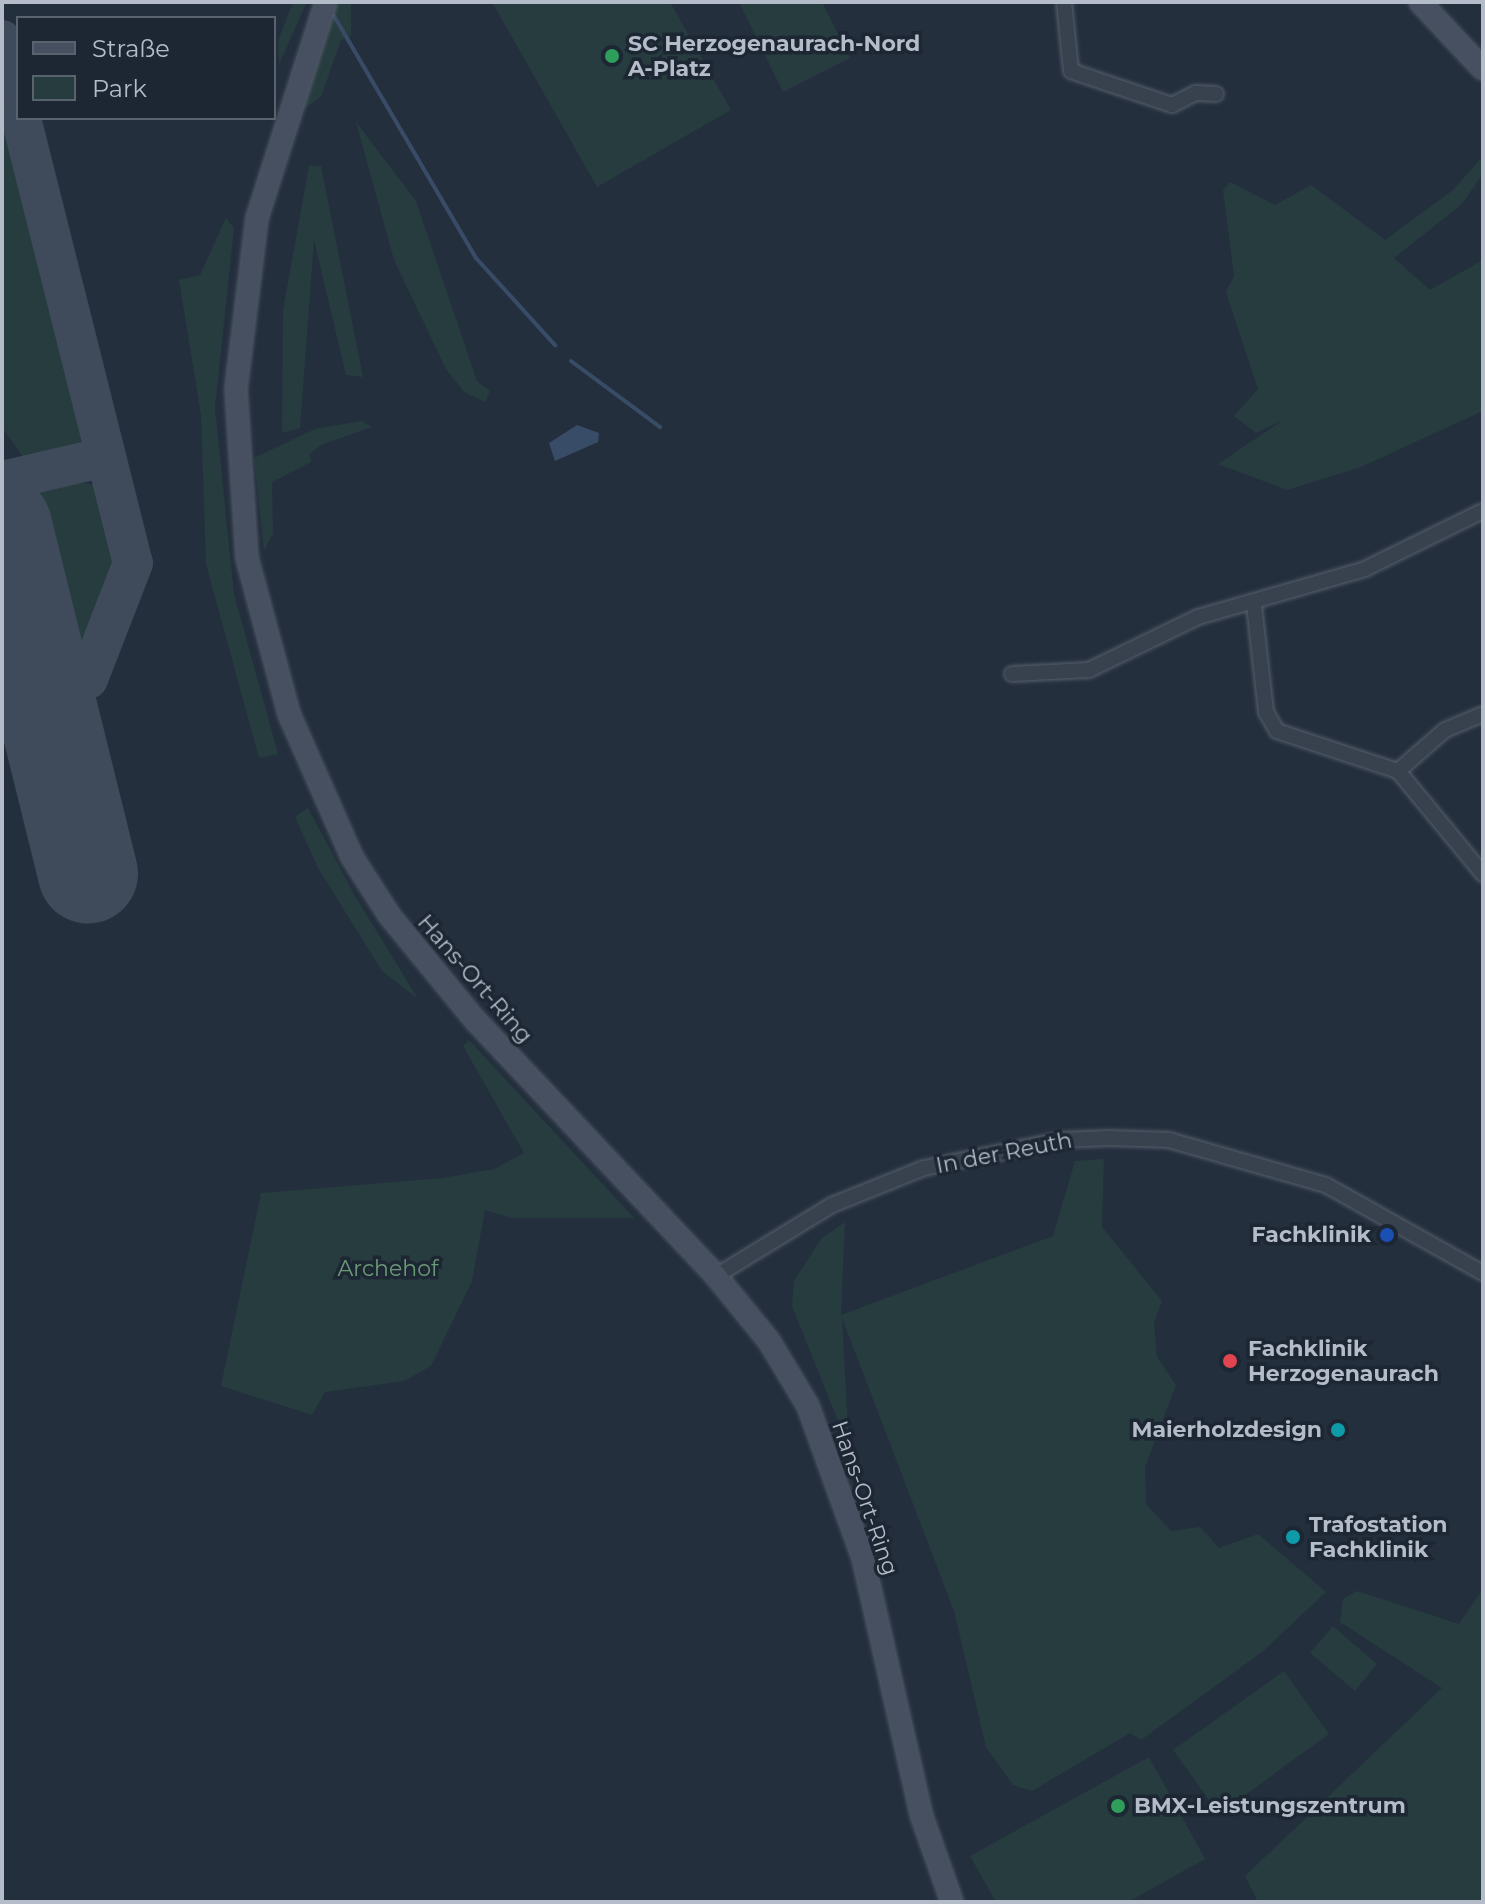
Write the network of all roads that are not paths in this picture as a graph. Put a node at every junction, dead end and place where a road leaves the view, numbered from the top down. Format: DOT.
graph roads {
  1 [pos="326,2"];
  2 [pos="1064,2"];
  3 [pos="1420,2"];
  4 [pos="1483,69"];
  5 [pos="1216,94"];
  6 [pos="1483,511"];
  7 [pos="1254,605"];
  8 [pos="1012,674"];
  9 [pos="1483,714"];
  10 [pos="1398,771"];
  11 [pos="1483,874"];
  12 [pos="1483,1273"];
  13 [pos="716,1276"];
  14 [pos="952,1902"];
  1 -- 13 [label="main road, Hans-Ort-Ring"];
  2 -- 5 [label="street"];
  3 -- 4 [label="main road"];
  6 -- 7 [label="street"];
  7 -- 8 [label="street"];
  7 -- 10 [label="street"];
  9 -- 10 [label="street"];
  10 -- 11 [label="street"];
  12 -- 13 [label="street, In der Reuth"];
  13 -- 14 [label="main road, Hans-Ort-Ring"];
}
